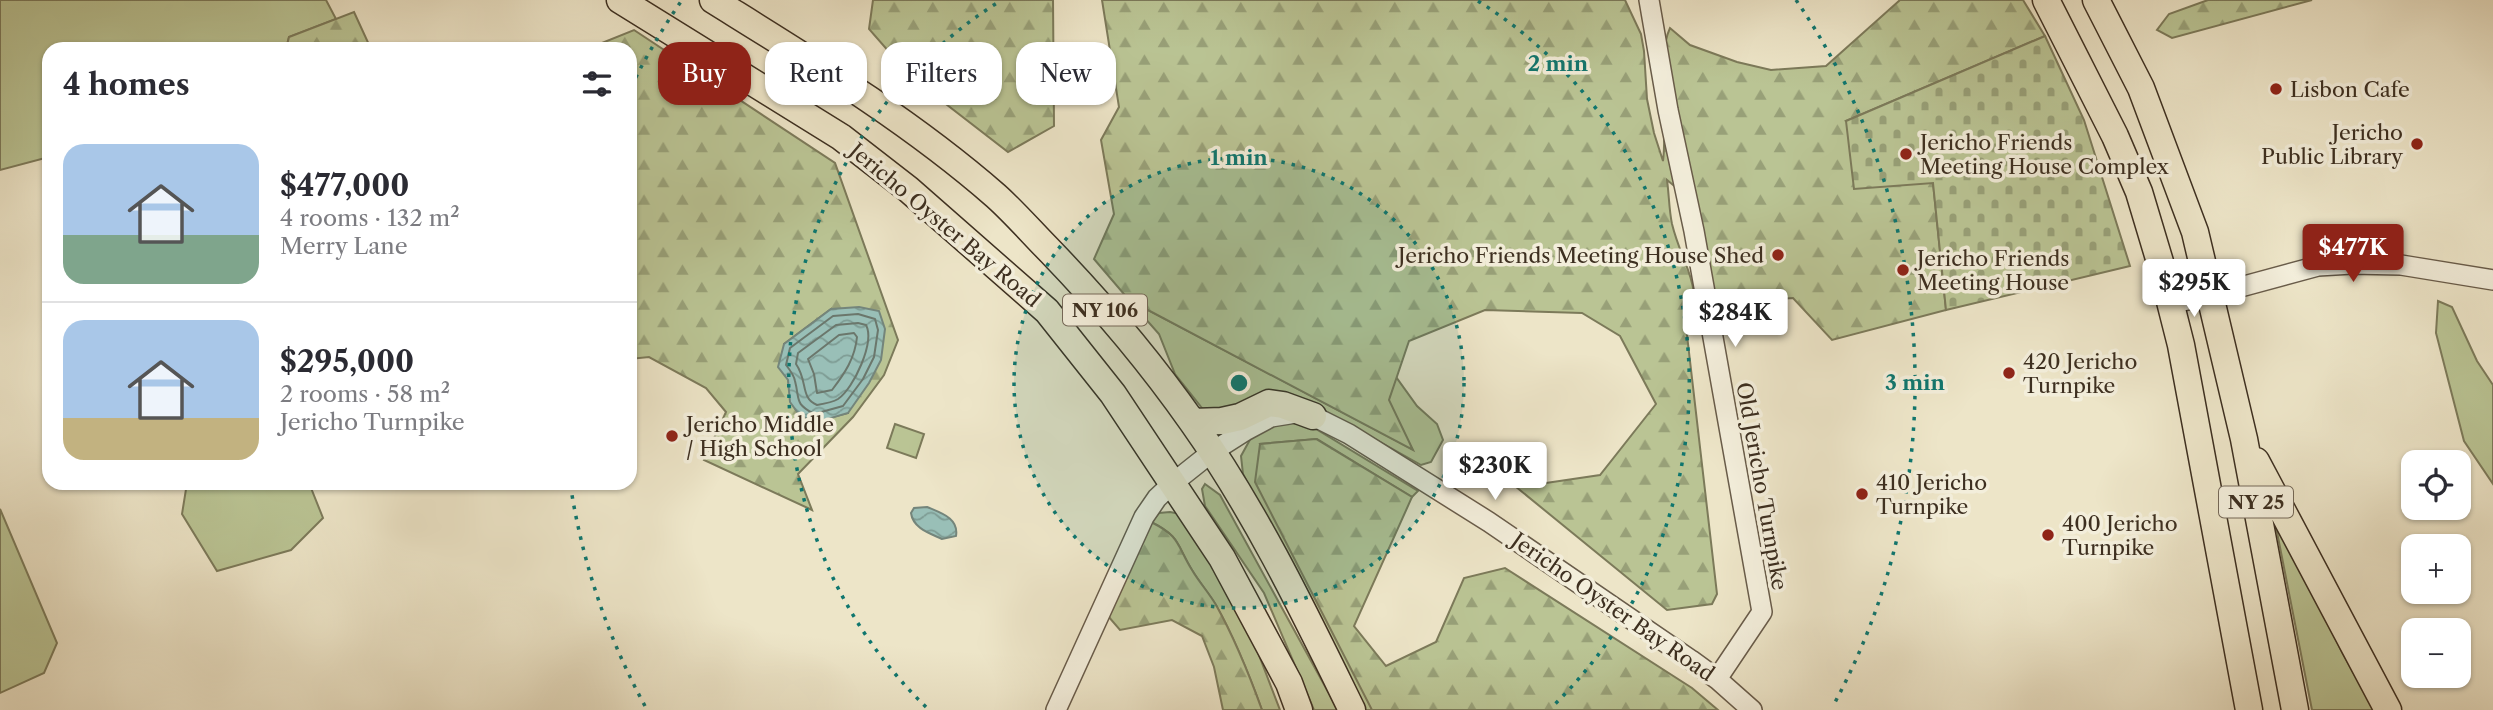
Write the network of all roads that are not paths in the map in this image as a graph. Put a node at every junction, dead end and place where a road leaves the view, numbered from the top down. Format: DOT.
graph roads {
  1 [pos="620,0"];
  2 [pos="713,0"];
  3 [pos="1649,0"];
  4 [pos="2046,0"];
  5 [pos="2096,0"];
  6 [pos="662,11"];
  7 [pos="2493,280"];
  8 [pos="2211,295"];
  9 [pos="2169,304"];
  10 [pos="1313,416"];
  11 [pos="1193,422"];
  12 [pos="2244,439"];
  13 [pos="1213,452"];
  14 [pos="1173,483"];
  15 [pos="1717,679"];
  16 [pos="1056,710"];
  17 [pos="1299,710"];
  18 [pos="1352,710"];
  19 [pos="1752,710"];
  20 [pos="2249,710"];
  21 [pos="2295,710"];
  22 [pos="2388,710"];
  1 -- 6 [label="main road, Jericho Oyster Bay Road / NY 106"];
  2 -- 11 [label="main road, NY 106"];
  3 -- 15 [label="street, Old Jericho Turnpike"];
  4 -- 9 [label="main road, NY 25"];
  5 -- 8 [label="main road, NY 25"];
  6 -- 14 [label="main road, Jericho Oyster Bay Road / NY 106"];
  7 -- 8 [label="street"];
  8 -- 9 [label="street"];
  8 -- 12 [label="main road, NY 25"];
  9 -- 20 [label="main road, NY 25"];
  10 -- 11 [label="main road"];
  10 -- 13 [label="street, Jericho Oyster Bay Road"];
  10 -- 15 [label="street, Jericho Oyster Bay Road"];
  11 -- 13 [label="main road, NY 106"];
  12 -- 21 [label="main road, NY 25"];
  12 -- 22 [label="main road"];
  13 -- 14 [label="street, Jericho Oyster Bay Road"];
  13 -- 18 [label="main road, NY 106"];
  14 -- 16 [label="street, Jericho Oyster Bay Road"];
  14 -- 17 [label="main road, Jericho Oyster Bay Road / NY 106"];
  15 -- 19 [label="street, Jericho Oyster Bay Road"];
}
